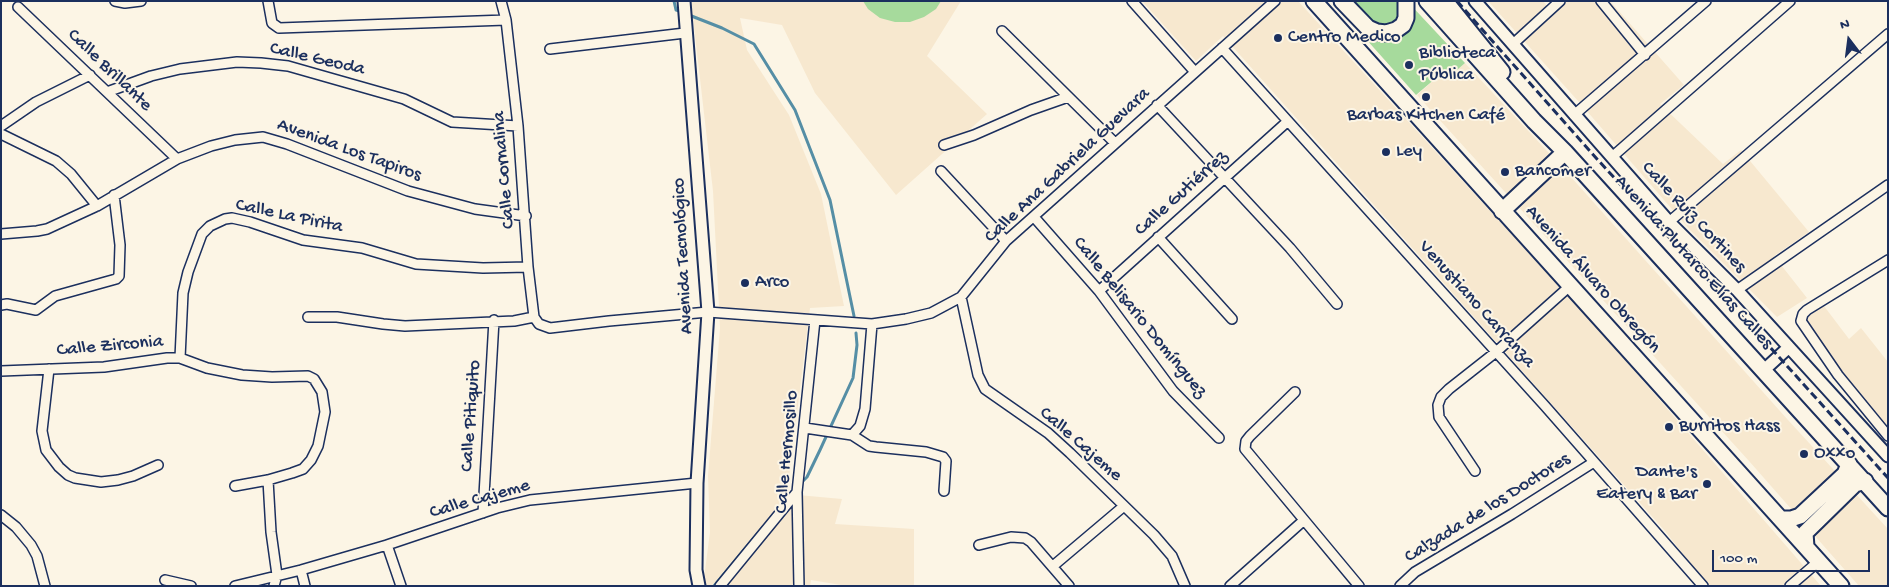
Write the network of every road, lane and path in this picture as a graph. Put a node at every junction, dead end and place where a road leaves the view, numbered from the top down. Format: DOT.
graph roads {
  1 [pos="115,1"];
  2 [pos="141,1"];
  3 [pos="268,1"];
  4 [pos="501,1"];
  5 [pos="684,1"];
  6 [pos="1132,1"];
  7 [pos="1275,1"];
  8 [pos="1314,1"];
  9 [pos="1342,1"];
  10 [pos="1406,1"];
  11 [pos="1428,1"];
  12 [pos="1445,1"];
  13 [pos="1475,1"];
  14 [pos="1560,1"];
  15 [pos="1601,1"];
  16 [pos="1706,1"];
  17 [pos="1790,1"];
  18 [pos="18,7"];
  19 [pos="506,20"];
  20 [pos="1002,32"];
  21 [pos="685,33"];
  22 [pos="1888,34"];
  23 [pos="1513,44"];
  24 [pos="1222,48"];
  25 [pos="550,49"];
  26 [pos="1645,55"];
  27 [pos="1194,72"];
  28 [pos="90,75"];
  29 [pos="107,92"];
  30 [pos="1068,97"];
  31 [pos="1157,105"];
  32 [pos="1574,115"];
  33 [pos="1288,121"];
  34 [pos="1534,121"];
  35 [pos="1,126"];
  36 [pos="518,126"];
  37 [pos="1,134"];
  38 [pos="1115,143"];
  39 [pos="944,145"];
  40 [pos="1565,152"];
  41 [pos="1612,157"];
  42 [pos="177,159"];
  43 [pos="941,171"];
  44 [pos="1225,177"];
  45 [pos="1888,185"];
  46 [pos="114,196"];
  47 [pos="96,206"];
  48 [pos="1502,211"];
  49 [pos="526,216"];
  50 [pos="1034,217"];
  51 [pos="1670,222"];
  52 [pos="1,234"];
  53 [pos="1158,237"];
  54 [pos="1006,241"];
  55 [pos="1888,260"];
  56 [pos="528,268"];
  57 [pos="1571,285"];
  58 [pos="1099,290"];
  59 [pos="1736,290"];
  60 [pos="961,297"];
  61 [pos="1337,304"];
  62 [pos="1,305"];
  63 [pos="708,312"];
  64 [pos="308,317"];
  65 [pos="534,317"];
  66 [pos="1232,319"];
  67 [pos="494,320"];
  68 [pos="815,320"];
  69 [pos="872,324"];
  70 [pos="1788,348"];
  71 [pos="1496,352"];
  72 [pos="180,358"];
  73 [pos="49,369"];
  74 [pos="1,370"];
  75 [pos="1764,370"];
  76 [pos="1295,392"];
  77 [pos="805,428"];
  78 [pos="852,435"];
  79 [pos="1888,436"];
  80 [pos="1219,438"];
  81 [pos="1886,450"];
  82 [pos="1594,462"];
  83 [pos="1849,464"];
  84 [pos="158,465"];
  85 [pos="1475,471"];
  86 [pos="268,480"];
  87 [pos="1865,481"];
  88 [pos="697,483"];
  89 [pos="235,486"];
  90 [pos="798,492"];
  91 [pos="944,492"];
  92 [pos="1124,506"];
  93 [pos="1888,508"];
  94 [pos="483,513"];
  95 [pos="1,514"];
  96 [pos="1782,519"];
  97 [pos="1303,521"];
  98 [pos="387,545"];
  99 [pos="979,545"];
  100 [pos="1806,546"];
  101 [pos="1819,560"];
  102 [pos="1053,566"];
  103 [pos="301,570"];
  104 [pos="696,570"];
  105 [pos="277,576"];
  106 [pos="165,580"];
  107 [pos="45,586"];
  108 [pos="191,586"];
  109 [pos="235,586"];
  110 [pos="274,586"];
  111 [pos="305,586"];
  112 [pos="401,586"];
  113 [pos="691,586"];
  114 [pos="699,586"];
  115 [pos="720,586"];
  116 [pos="799,586"];
  117 [pos="1069,586"];
  118 [pos="1185,586"];
  119 [pos="1230,586"];
  120 [pos="1359,586"];
  121 [pos="1400,586"];
  122 [pos="1703,586"];
  123 [pos="1790,586"];
  124 [pos="1841,586"];
  1 -- 2 [label="street"];
  3 -- 19 [label="street"];
  4 -- 19 [label="street, Calle Cornalina"];
  5 -- 21 [label="street, Avenida Tecnológico"];
  6 -- 27 [label="street"];
  7 -- 24 [label="street, Calle Ana Gabriela Guevara"];
  8 -- 48 [label="highway, Avenida Álvaro Obregón"];
  9 -- 10 [label="highway"];
  11 -- 34 [label="highway, Avenida Plutarco Elías Calles"];
  12 -- 34 [label="highway"];
  13 -- 23 [label="street, Calle Ruíz Cortines"];
  14 -- 23 [label="street"];
  15 -- 26 [label="street"];
  16 -- 26 [label="street"];
  17 -- 41 [label="street"];
  18 -- 28 [label="street, Calle Brillante"];
  19 -- 36 [label="street, Calle Cornalina"];
  20 -- 30 [label="street"];
  21 -- 25 [label="street"];
  21 -- 63 [label="street, Avenida Tecnológico"];
  22 -- 51 [label="street"];
  23 -- 32 [label="street, Calle Ruíz Cortines"];
  24 -- 27 [label="street, Calle Ana Gabriela Guevara"];
  24 -- 33 [label="street, Venustiano Carranza"];
  26 -- 32 [label="street"];
  27 -- 31 [label="street, Calle Ana Gabriela Guevara"];
  28 -- 29 [label="street, Calle Brillante"];
  28 -- 35 [label="street"];
  29 -- 36 [label="street, Calle Geoda"];
  29 -- 42 [label="street, Calle Brillante"];
  30 -- 38 [label="street"];
  30 -- 39 [label="street"];
  31 -- 38 [label="street, Calle Ana Gabriela Guevara"];
  31 -- 44 [label="street"];
  32 -- 41 [label="street, Calle Ruíz Cortines"];
  33 -- 44 [label="street, Calle Gutiérrez"];
  33 -- 71 [label="street, Venustiano Carranza"];
  34 -- 40 [label="highway, Avenida Plutarco Elías Calles"];
  36 -- 49 [label="street, Calle Cornalina"];
  37 -- 47 [label="street"];
  38 -- 50 [label="street, Calle Ana Gabriela Guevara"];
  40 -- 48 [label="highway"];
  40 -- 75 [label="highway, Avenida Plutarco Elías Calles"];
  41 -- 51 [label="street, Calle Ruíz Cortines"];
  42 -- 46 [label="street, Avenida Los Tapiros"];
  42 -- 49 [label="street, Avenida Los Tapiros"];
  43 -- 54 [label="street"];
  44 -- 53 [label="street, Calle Gutiérrez"];
  44 -- 61 [label="street"];
  45 -- 59 [label="street"];
  46 -- 47 [label="street, Avenida Los Tapiros"];
  46 -- 62 [label="street"];
  47 -- 52 [label="street, Avenida Los Tapiros"];
  48 -- 57 [label="highway, Avenida Álvaro Obregón"];
  49 -- 56 [label="street, Calle Cornalina"];
  50 -- 54 [label="street, Calle Ana Gabriela Guevara"];
  50 -- 58 [label="street, Calle Belisario Domínguez"];
  51 -- 59 [label="street, Calle Ruíz Cortines"];
  53 -- 58 [label="street, Calle Gutiérrez"];
  53 -- 66 [label="street"];
  54 -- 60 [label="street, Calle Ana Gabriela Guevara"];
  55 -- 79 [label="street"];
  56 -- 65 [label="street, Calle Cornalina"];
  56 -- 72 [label="street, Calle La Pirita"];
  57 -- 71 [label="street"];
  57 -- 96 [label="highway, Avenida Álvaro Obregón"];
  58 -- 80 [label="street, Calle Belisario Domínguez"];
  59 -- 70 [label="street, Calle Ruíz Cortines"];
  60 -- 69 [label="street, Calle Ana Gabriela Guevara"];
  60 -- 92 [label="street, Calle Cajeme"];
  63 -- 65 [label="street, Calle Ana Gabriela Guevara"];
  63 -- 68 [label="street, Calle Ana Gabriela Guevara"];
  63 -- 88 [label="street, Avenida Tecnológico"];
  64 -- 67 [label="street"];
  65 -- 67 [label="street"];
  67 -- 94 [label="street, Calle Pitiquito"];
  68 -- 69 [label="street, Calle Ana Gabriela Guevara"];
  68 -- 77 [label="street, Calle Hermosillo"];
  69 -- 78 [label="street"];
  70 -- 75 [label="street"];
  70 -- 81 [label="street, Calle Ruíz Cortines"];
  71 -- 82 [label="street, Venustiano Carranza"];
  71 -- 85 [label="street"];
  72 -- 73 [label="street, Calle Zirconia"];
  72 -- 86 [label="street, Calle Zirconia"];
  73 -- 74 [label="street, Calle Zirconia"];
  73 -- 84 [label="street"];
  75 -- 83 [label="highway, Avenida Plutarco Elías Calles"];
  76 -- 97 [label="street"];
  77 -- 78 [label="street"];
  77 -- 90 [label="street, Calle Hermosillo"];
  78 -- 91 [label="street"];
  82 -- 121 [label="street, Calzada de los Doctores"];
  82 -- 122 [label="street, Venustiano Carranza"];
  83 -- 87 [label="highway, Avenida Plutarco Elías Calles"];
  83 -- 96 [label="highway"];
  86 -- 89 [label="street"];
  86 -- 105 [label="street"];
  87 -- 93 [label="highway, Avenida Plutarco Elías Calles"];
  87 -- 100 [label="highway"];
  88 -- 94 [label="street, Calle Cajeme"];
  88 -- 104 [label="street, Avenida Tecnológico"];
  90 -- 115 [label="street"];
  90 -- 116 [label="street, Calle Hermosillo"];
  92 -- 102 [label="street"];
  92 -- 118 [label="street, Calle Cajeme"];
  94 -- 98 [label="street, Calle Cajeme"];
  95 -- 107 [label="street"];
  96 -- 100 [label="highway, Avenida Álvaro Obregón"];
  97 -- 119 [label="street"];
  97 -- 120 [label="street"];
  98 -- 103 [label="street, Calle Cajeme"];
  98 -- 112 [label="street"];
  99 -- 102 [label="street"];
  100 -- 101 [label="highway, Avenida Álvaro Obregón"];
  101 -- 123 [label="street"];
  101 -- 124 [label="highway, Avenida Álvaro Obregón"];
  102 -- 117 [label="street"];
  103 -- 105 [label="street, Calle Cajeme"];
  103 -- 111 [label="street"];
  104 -- 113 [label="street, Avenida Tecnológico"];
  104 -- 114 [label="street, Avenida Tecnológico"];
  105 -- 109 [label="street, Calle Cajeme"];
  105 -- 110 [label="street"];
  106 -- 108 [label="street"];
}
